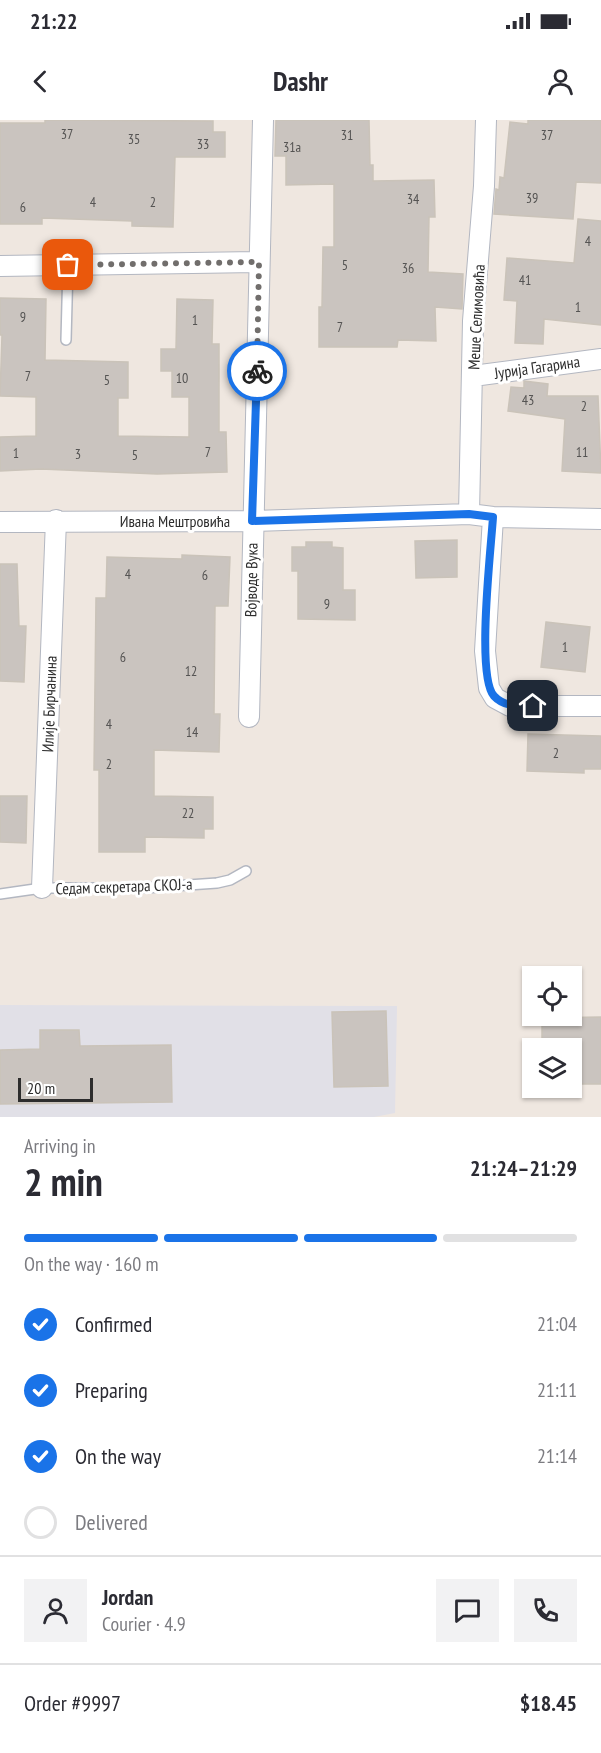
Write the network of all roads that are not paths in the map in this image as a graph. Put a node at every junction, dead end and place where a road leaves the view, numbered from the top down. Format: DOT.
graph roads {
  1 [pos="262,120"];
  2 [pos="486,120"];
  3 [pos="259,262"];
  4 [pos="68,265"];
  5 [pos="0,266"];
  6 [pos="66,340"];
  7 [pos="601,359"];
  8 [pos="473,375"];
  9 [pos="469,514"];
  10 [pos="493,517"];
  11 [pos="601,519"];
  12 [pos="56,520"];
  13 [pos="252,521"];
  14 [pos="0,522"];
  15 [pos="601,706"];
  16 [pos="249,717"];
  17 [pos="246,871"];
  18 [pos="42,888"];
  19 [pos="0,894"];
  1 -- 3 [label="street, Војводе Вука"];
  2 -- 8 [label="street, Меше Селимовића"];
  3 -- 4 [label="street"];
  3 -- 13 [label="street, Војводе Вука"];
  4 -- 5 [label="street"];
  4 -- 6 [label="lane"];
  7 -- 8 [label="street, Јурија Гагарина"];
  8 -- 9 [label="street, Меше Селимовића"];
  9 -- 10 [label="street, Ивана Мештровића"];
  9 -- 13 [label="street, Ивана Мештровића"];
  10 -- 11 [label="street, Ивана Мештровића"];
  10 -- 15 [label="street"];
  12 -- 13 [label="street, Ивана Мештровића"];
  12 -- 14 [label="street, Ивана Мештровића"];
  12 -- 18 [label="street, Илије Бирчанина"];
  13 -- 16 [label="street, Војводе Вука"];
  17 -- 18 [label="lane, Седам секретара СКОЈ-а"];
  18 -- 19 [label="lane, Седам секретара СКОЈ-а"];
}
